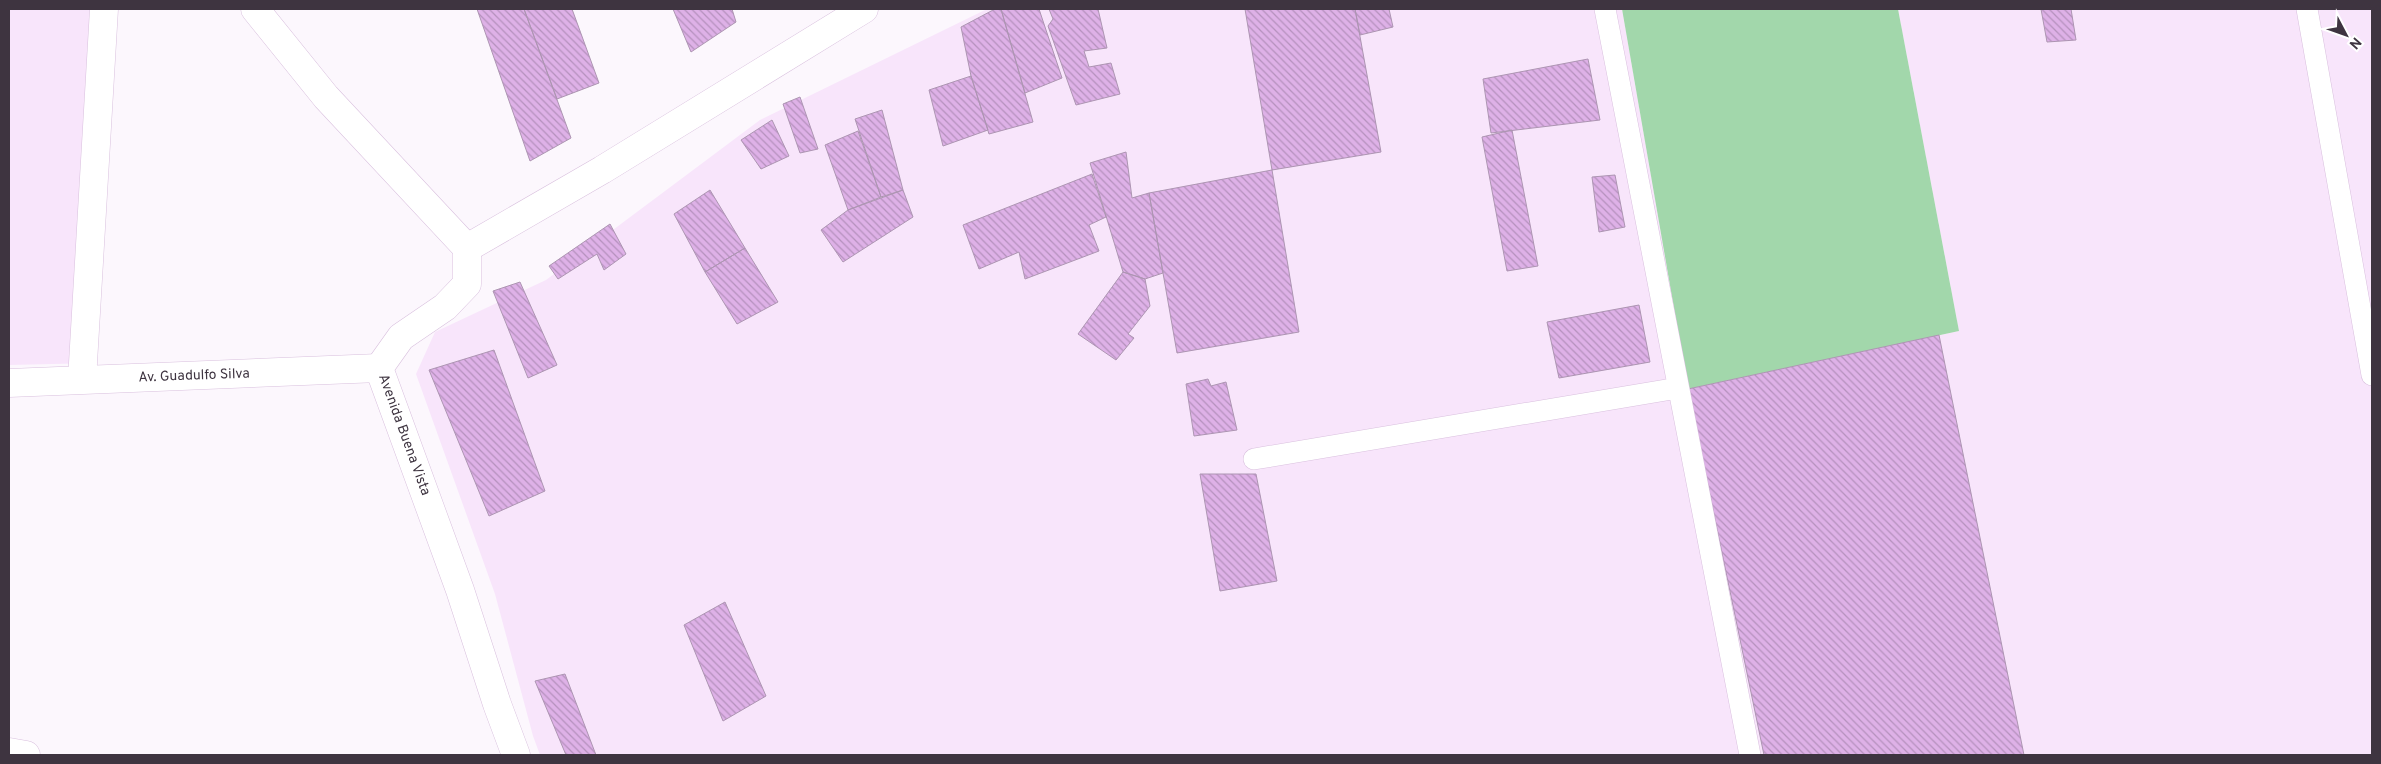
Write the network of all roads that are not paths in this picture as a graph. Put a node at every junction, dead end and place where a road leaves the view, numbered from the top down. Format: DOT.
graph roads {
  1 [pos="104,9"];
  2 [pos="255,9"];
  3 [pos="864,9"];
  4 [pos="1605,9"];
  5 [pos="2307,9"];
  6 [pos="467,248"];
  7 [pos="379,368"];
  8 [pos="2372,375"];
  9 [pos="82,380"];
  10 [pos="9,383"];
  11 [pos="1678,388"];
  12 [pos="1254,459"];
  13 [pos="9,752"];
  14 [pos="26,755"];
  15 [pos="516,755"];
  16 [pos="1750,755"];
  1 -- 9 [label="street"];
  2 -- 6 [label="street"];
  3 -- 6 [label="street"];
  4 -- 11 [label="lane"];
  5 -- 8 [label="lane"];
  6 -- 7 [label="street, Avenida Buena Vista"];
  7 -- 9 [label="street, Av. Guadulfo Silva"];
  7 -- 15 [label="street, Avenida Buena Vista"];
  9 -- 10 [label="street, Av. Guadulfo Silva"];
  11 -- 12 [label="lane"];
  11 -- 16 [label="lane"];
  13 -- 14 [label="street"];
}
